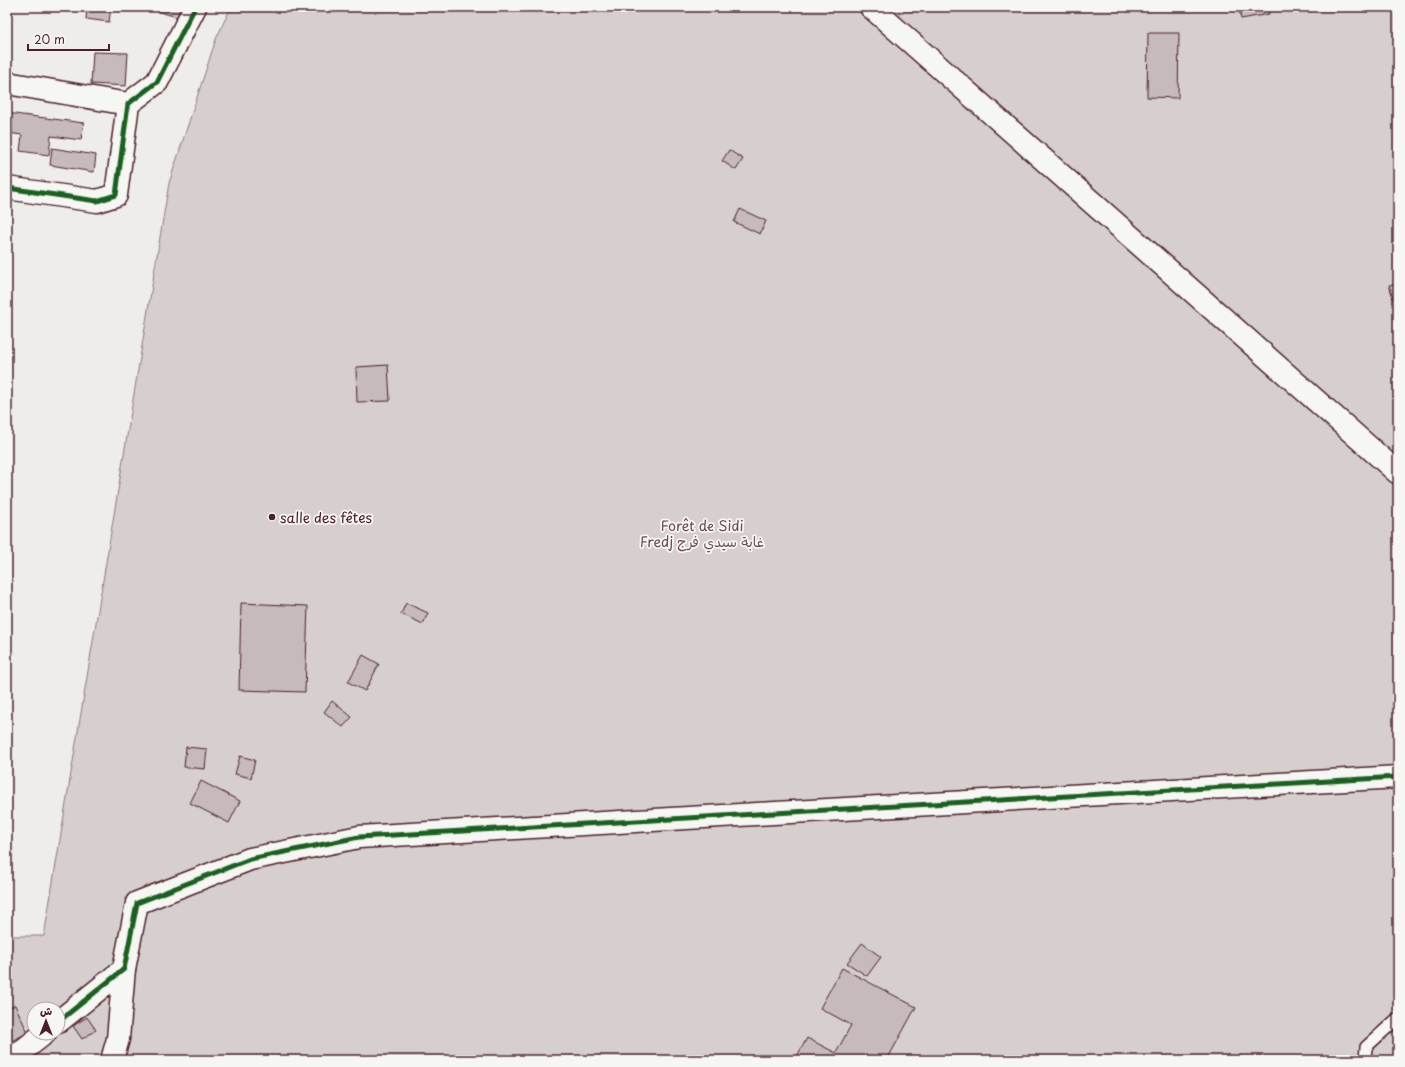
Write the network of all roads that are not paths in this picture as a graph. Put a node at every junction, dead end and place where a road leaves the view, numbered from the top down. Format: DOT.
graph roads {
  1 [pos="195,7"];
  2 [pos="871,7"];
  3 [pos="7,83"];
  4 [pos="128,104"];
  5 [pos="7,188"];
  6 [pos="1398,473"];
  7 [pos="1398,777"];
  8 [pos="124,969"];
  9 [pos="66,1016"];
  10 [pos="1398,1018"];
  11 [pos="35,1041"];
  12 [pos="9,1060"];
  13 [pos="112,1060"];
  14 [pos="1365,1060"];
  1 -- 4 [label="street"];
  2 -- 6 [label="street"];
  3 -- 4 [label="street"];
  4 -- 5 [label="street"];
  7 -- 8 [label="street"];
  8 -- 9 [label="street"];
  8 -- 13 [label="street"];
  10 -- 14 [label="lane"];
  11 -- 12 [label="street"];
}
